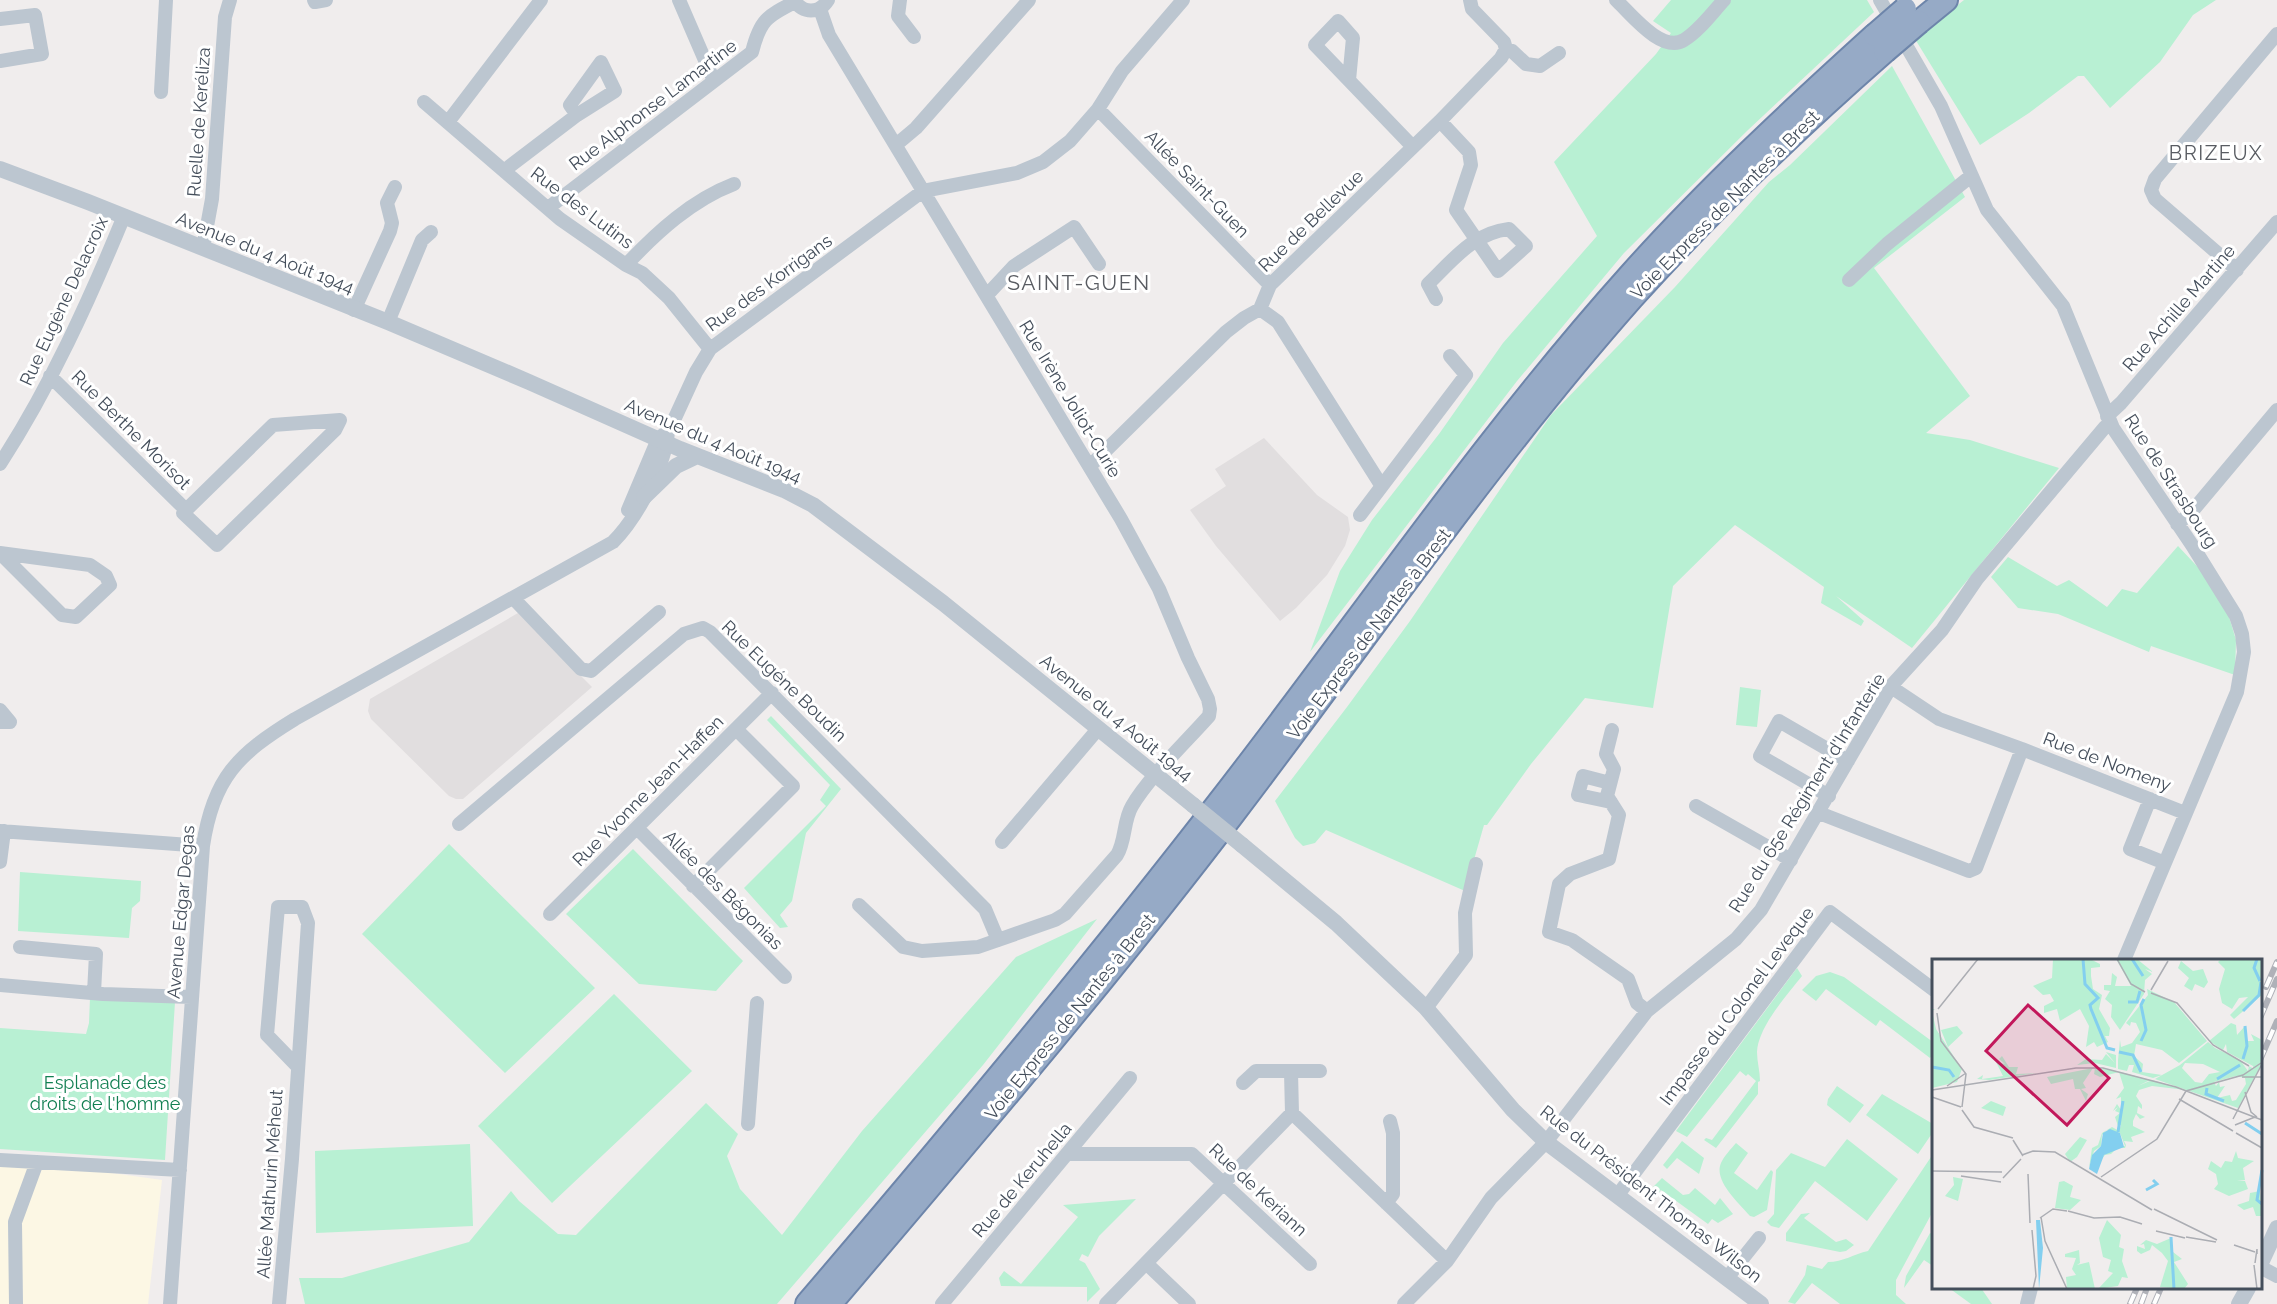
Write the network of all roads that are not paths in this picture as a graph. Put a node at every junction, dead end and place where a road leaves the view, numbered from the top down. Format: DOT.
graph roads {
  1 [pos="166,0"];
  2 [pos="230,0"];
  3 [pos="314,0"];
  4 [pos="326,0"];
  5 [pos="541,0"];
  6 [pos="679,0"];
  7 [pos="900,0"];
  8 [pos="1029,0"];
  9 [pos="1183,0"];
  10 [pos="1470,0"];
  11 [pos="1616,0"];
  12 [pos="1724,0"];
  13 [pos="1946,0"];
  14 [pos="795,1"];
  15 [pos="824,5"];
  16 [pos="1901,8"];
  17 [pos="0,19"];
  18 [pos="2277,34"];
  19 [pos="914,36"];
  20 [pos="1880,43"];
  21 [pos="1506,49"];
  22 [pos="1559,54"];
  23 [pos="0,62"];
  24 [pos="1349,80"];
  25 [pos="714,81"];
  26 [pos="161,92"];
  27 [pos="424,102"];
  28 [pos="1098,109"];
  29 [pos="577,115"];
  30 [pos="1440,121"];
  31 [pos="448,122"];
  32 [pos="897,144"];
  33 [pos="1413,147"];
  34 [pos="0,169"];
  35 [pos="506,172"];
  36 [pos="1971,176"];
  37 [pos="734,184"];
  38 [pos="395,187"];
  39 [pos="923,191"];
  40 [pos="548,208"];
  41 [pos="124,216"];
  42 [pos="2277,222"];
  43 [pos="431,232"];
  44 [pos="203,248"];
  45 [pos="1099,264"];
  46 [pos="626,265"];
  47 [pos="2237,270"];
  48 [pos="1849,280"];
  49 [pos="1270,285"];
  50 [pos="987,295"];
  51 [pos="1436,299"];
  52 [pos="1260,309"];
  53 [pos="354,310"];
  54 [pos="388,322"];
  55 [pos="710,349"];
  56 [pos="1450,356"];
  57 [pos="50,376"];
  58 [pos="2277,410"];
  59 [pos="2109,420"];
  60 [pos="664,438"];
  61 [pos="697,456"];
  62 [pos="0,464"];
  63 [pos="1090,466"];
  64 [pos="1382,485"];
  65 [pos="644,497"];
  66 [pos="186,510"];
  67 [pos="1360,515"];
  68 [pos="2177,524"];
  69 [pos="621,534"];
  70 [pos="0,553"];
  71 [pos="514,598"];
  72 [pos="659,612"];
  73 [pos="1891,687"];
  74 [pos="772,693"];
  75 [pos="0,711"];
  76 [pos="0,722"];
  77 [pos="736,729"];
  78 [pos="1098,729"];
  79 [pos="1612,730"];
  80 [pos="2022,749"];
  81 [pos="1848,761"];
  82 [pos="1155,776"];
  83 [pos="1610,783"];
  84 [pos="1829,795"];
  85 [pos="2150,799"];
  86 [pos="1611,802"];
  87 [pos="1696,806"];
  88 [pos="1819,813"];
  89 [pos="2185,813"];
  90 [pos="459,824"];
  91 [pos="637,828"];
  92 [pos="2,831"];
  93 [pos="1002,842"];
  94 [pos="202,846"];
  95 [pos="1791,860"];
  96 [pos="0,861"];
  97 [pos="2165,863"];
  98 [pos="1476,864"];
  99 [pos="693,886"];
  100 [pos="859,905"];
  101 [pos="1318,908"];
  102 [pos="550,914"];
  103 [pos="998,940"];
  104 [pos="20,947"];
  105 [pos="2124,959"];
  106 [pos="785,977"];
  107 [pos="0,985"];
  108 [pos="1932,988"];
  109 [pos="94,993"];
  110 [pos="191,997"];
  111 [pos="757,1003"];
  112 [pos="1426,1008"];
  113 [pos="1647,1011"];
  114 [pos="297,1066"];
  115 [pos="1320,1071"];
  116 [pos="1291,1072"];
  117 [pos="1130,1078"];
  118 [pos="1244,1083"];
  119 [pos="1292,1113"];
  120 [pos="1390,1121"];
  121 [pos="748,1124"];
  122 [pos="1546,1142"];
  123 [pos="1068,1154"];
  124 [pos="0,1160"];
  125 [pos="37,1162"];
  126 [pos="180,1170"];
  127 [pos="1224,1184"];
  128 [pos="1617,1196"];
  129 [pos="1386,1203"];
  130 [pos="2277,1228"];
  131 [pos="1759,1238"];
  132 [pos="1447,1261"];
  133 [pos="2262,1262"];
  134 [pos="1146,1263"];
  135 [pos="1310,1264"];
  136 [pos="2262,1267"];
  137 [pos="2277,1276"];
  138 [pos="1727,1278"];
  139 [pos="2031,1289"];
  140 [pos="16,1304"];
  141 [pos="170,1304"];
  142 [pos="279,1304"];
  143 [pos="807,1304"];
  144 [pos="830,1304"];
  145 [pos="942,1304"];
  146 [pos="1106,1304"];
  147 [pos="1189,1304"];
  148 [pos="1404,1304"];
  149 [pos="1761,1304"];
  150 [pos="2027,1304"];
  1 -- 26 [label="street"];
  2 -- 44 [label="street, Ruelle de Keréliza"];
  3 -- 4 [label="street"];
  5 -- 31 [label="street"];
  6 -- 25 [label="street"];
  7 -- 19 [label="street"];
  8 -- 32 [label="street"];
  9 -- 28 [label="street"];
  10 -- 21 [label="street"];
  11 -- 12 [label="street"];
  13 -- 16 [label="highway, Voie Express de Nantes à Brest"];
  14 -- 15 [label="street"];
  14 -- 25 [label="street, Rue Alphonse Lamartine"];
  15 -- 32 [label="street, Rue Irène Joliot-Curie"];
  16 -- 20 [label="highway, Voie Express de Nantes à Brest, bridge"];
  16 -- 36 [label="street, Rue de Strasbourg"];
  17 -- 23 [label="street"];
  18 -- 47 [label="street"];
  20 -- 143 [label="highway, Voie Express de Nantes à Brest"];
  20 -- 144 [label="highway, Voie Express de Nantes à Brest"];
  21 -- 22 [label="street"];
  21 -- 30 [label="street, Rue de Bellevue"];
  24 -- 33 [label="street"];
  25 -- 40 [label="street, Rue Alphonse Lamartine"];
  27 -- 31 [label="street, Rue des Lutins"];
  28 -- 39 [label="street"];
  28 -- 49 [label="street, Allée Saint-Guen"];
  29 -- 35 [label="street"];
  30 -- 33 [label="street, Rue de Bellevue"];
  30 -- 51 [label="street"];
  31 -- 35 [label="street, Rue des Lutins"];
  32 -- 39 [label="street, Rue Irène Joliot-Curie"];
  33 -- 49 [label="street, Rue de Bellevue"];
  34 -- 41 [label="street, Avenue du 4 Août 1944"];
  35 -- 40 [label="street, Rue des Lutins"];
  36 -- 48 [label="street"];
  36 -- 59 [label="street, Rue de Strasbourg"];
  37 -- 46 [label="street"];
  38 -- 53 [label="street"];
  39 -- 50 [label="street, Rue Irène Joliot-Curie"];
  39 -- 55 [label="street, Rue des Korrigans"];
  40 -- 46 [label="street, Rue des Lutins"];
  41 -- 44 [label="street, Avenue du 4 Août 1944"];
  41 -- 57 [label="street, Rue Eugène Delacroix"];
  42 -- 47 [label="street, Rue Achille Martine"];
  43 -- 54 [label="street"];
  44 -- 53 [label="street, Avenue du 4 Août 1944"];
  45 -- 50 [label="street"];
  46 -- 55 [label="street, Rue des Lutins"];
  47 -- 59 [label="street, Rue Achille Martine"];
  49 -- 52 [label="street, Rue de Bellevue"];
  50 -- 63 [label="street, Rue Irène Joliot-Curie"];
  52 -- 63 [label="street"];
  52 -- 64 [label="street"];
  53 -- 54 [label="street, Avenue du 4 Août 1944"];
  54 -- 60 [label="street, Avenue du 4 Août 1944"];
  55 -- 60 [label="street, Rue des Korrigans"];
  56 -- 64 [label="street"];
  57 -- 62 [label="street, Rue Eugène Delacroix"];
  57 -- 66 [label="street, Rue Berthe Morisot"];
  58 -- 68 [label="street"];
  59 -- 68 [label="street, Rue de Strasbourg"];
  59 -- 73 [label="street, Rue du 65e Régiment d'Infanterie"];
  60 -- 61 [label="street, Avenue du 4 Août 1944"];
  60 -- 65 [label="street, Avenue Edgar Degas"];
  60 -- 69 [label="street"];
  61 -- 65 [label="street"];
  61 -- 78 [label="street, Avenue du 4 Août 1944"];
  63 -- 82 [label="street, Rue Irène Joliot-Curie"];
  64 -- 67 [label="street"];
  65 -- 69 [label="street, Avenue Edgar Degas"];
  66 -- 66 [label="street, Rue Berthe Morisot"];
  68 -- 89 [label="street, Rue de Strasbourg"];
  69 -- 71 [label="street, Avenue Edgar Degas"];
  70 -- 70 [label="street"];
  71 -- 72 [label="street"];
  71 -- 94 [label="street, Avenue Edgar Degas"];
  73 -- 80 [label="street"];
  73 -- 81 [label="street, Rue du 65e Régiment d'Infanterie"];
  74 -- 77 [label="street, Rue Yvonne Jean-Haffen"];
  74 -- 90 [label="street, Rue Eugéne Boudin"];
  74 -- 103 [label="street, Rue Eugéne Boudin"];
  75 -- 76 [label="street"];
  77 -- 91 [label="street, Rue Yvonne Jean-Haffen"];
  77 -- 99 [label="street"];
  78 -- 82 [label="street, Avenue du 4 Août 1944"];
  78 -- 93 [label="street"];
  79 -- 83 [label="street"];
  80 -- 85 [label="street, Rue de Nomeny"];
  80 -- 88 [label="street, Rue de Nomeny"];
  81 -- 84 [label="street, Rue du 65e Régiment d'Infanterie"];
  81 -- 84 [label="street"];
  82 -- 101 [label="street, Avenue du 4 Août 1944, bridge"];
  82 -- 103 [label="street, Rue Irène Joliot-Curie"];
  83 -- 86 [label="street"];
  83 -- 86 [label="street"];
  84 -- 88 [label="street, Rue du 65e Régiment d'Infanterie"];
  85 -- 89 [label="street, Rue de Nomeny"];
  85 -- 97 [label="street"];
  86 -- 113 [label="street"];
  87 -- 95 [label="street"];
  88 -- 95 [label="street, Rue du 65e Régiment d'Infanterie"];
  89 -- 97 [label="street, Rue de Strasbourg"];
  91 -- 99 [label="street, Allée des Bégonias"];
  91 -- 102 [label="street, Rue Yvonne Jean-Haffen"];
  92 -- 94 [label="street"];
  92 -- 96 [label="street"];
  94 -- 110 [label="street, Avenue Edgar Degas"];
  95 -- 113 [label="street, Rue du 65e Régiment d'Infanterie"];
  97 -- 105 [label="street, Rue de Strasbourg"];
  98 -- 112 [label="street"];
  99 -- 106 [label="street, Allée des Bégonias"];
  100 -- 103 [label="street, Rue Irène Joliot-Curie"];
  101 -- 112 [label="street, Rue du Président Thomas Wilson"];
  104 -- 109 [label="street"];
  107 -- 109 [label="street"];
  108 -- 128 [label="street, Impasse du Colonel Leveque"];
  109 -- 110 [label="street"];
  110 -- 126 [label="street, Avenue Edgar Degas"];
  111 -- 121 [label="street"];
  112 -- 122 [label="street, Rue du Président Thomas Wilson"];
  113 -- 122 [label="street, Rue du 65e Régiment d'Infanterie"];
  114 -- 114 [label="street, Allée Mathurin Méheut"];
  114 -- 142 [label="street, Allée Mathurin Méheut"];
  115 -- 116 [label="street"];
  116 -- 118 [label="street"];
  116 -- 119 [label="street"];
  117 -- 123 [label="street, Rue de Keruhella"];
  119 -- 127 [label="street"];
  119 -- 129 [label="street"];
  120 -- 129 [label="street"];
  122 -- 128 [label="street, Rue du Président Thomas Wilson"];
  122 -- 132 [label="street, Rue du 65e Régiment d'Infanterie"];
  123 -- 127 [label="street, Rue de Keriann"];
  123 -- 145 [label="street, Rue de Keruhella"];
  124 -- 125 [label="street"];
  125 -- 126 [label="street"];
  125 -- 140 [label="street"];
  126 -- 141 [label="street, Avenue Edgar Degas"];
  127 -- 134 [label="street"];
  127 -- 135 [label="street, Rue de Keriann"];
  128 -- 138 [label="street, Rue du Président Thomas Wilson"];
  129 -- 132 [label="street"];
  130 -- 133 [label="street"];
  131 -- 138 [label="street"];
  132 -- 148 [label="street, Rue du 65e Régiment d'Infanterie"];
  134 -- 146 [label="street"];
  134 -- 147 [label="street"];
  136 -- 137 [label="street"];
  138 -- 149 [label="street, Rue du Président Thomas Wilson"];
  139 -- 150 [label="street"];
}
